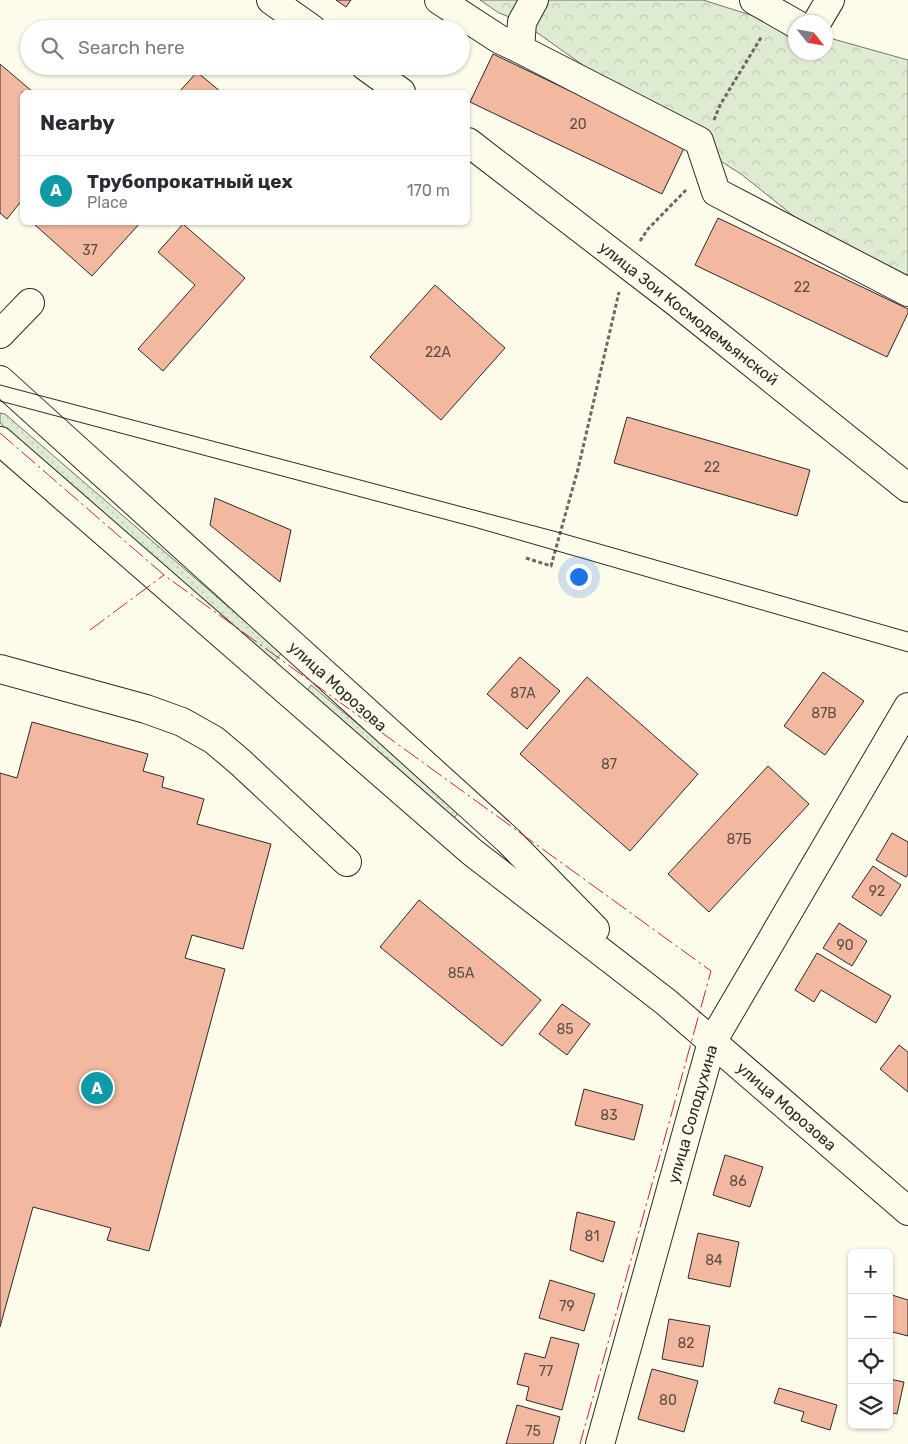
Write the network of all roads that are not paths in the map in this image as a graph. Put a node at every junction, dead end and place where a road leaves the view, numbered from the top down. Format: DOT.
graph roads {
  1 [pos="271,0"];
  2 [pos="439,0"];
  3 [pos="534,0"];
  4 [pos="754,0"];
  5 [pos="830,0"];
  6 [pos="821,15"];
  7 [pos="788,19"];
  8 [pos="299,20"];
  9 [pos="470,20"];
  10 [pos="470,20"];
  11 [pos="520,49"];
  12 [pos="377,75"];
  13 [pos="398,90"];
  14 [pos="470,144"];
  15 [pos="908,292"];
  16 [pos="30,303"];
  17 [pos="0,334"];
  18 [pos="0,380"];
  19 [pos="0,441"];
  20 [pos="908,488"];
  21 [pos="0,669"];
  22 [pos="908,707"];
  23 [pos="347,862"];
  24 [pos="666,1002"];
  25 [pos="712,1042"];
  26 [pos="908,1211"];
  27 [pos="600,1444"];
  1 -- 8 [label="main road"];
  2 -- 10 [label="main road"];
  3 -- 11 [label="main road"];
  4 -- 7 [label="main road"];
  5 -- 6 [label="main road"];
  9 -- 11 [label="main road"];
  11 -- 15 [label="main road"];
  12 -- 13 [label="main road"];
  14 -- 20 [label="main road, улица Зои Космодемьянской"];
  16 -- 17 [label="main road"];
  18 -- 24 [label="main road, улица Морозова"];
  19 -- 24 [label="main road, улица Морозова"];
  21 -- 23 [label="main road"];
  22 -- 25 [label="main road, улица Солодухина"];
  24 -- 25 [label="main road, улица Морозова"];
  25 -- 26 [label="main road, улица Морозова"];
  25 -- 27 [label="main road, улица Солодухина"];
}
